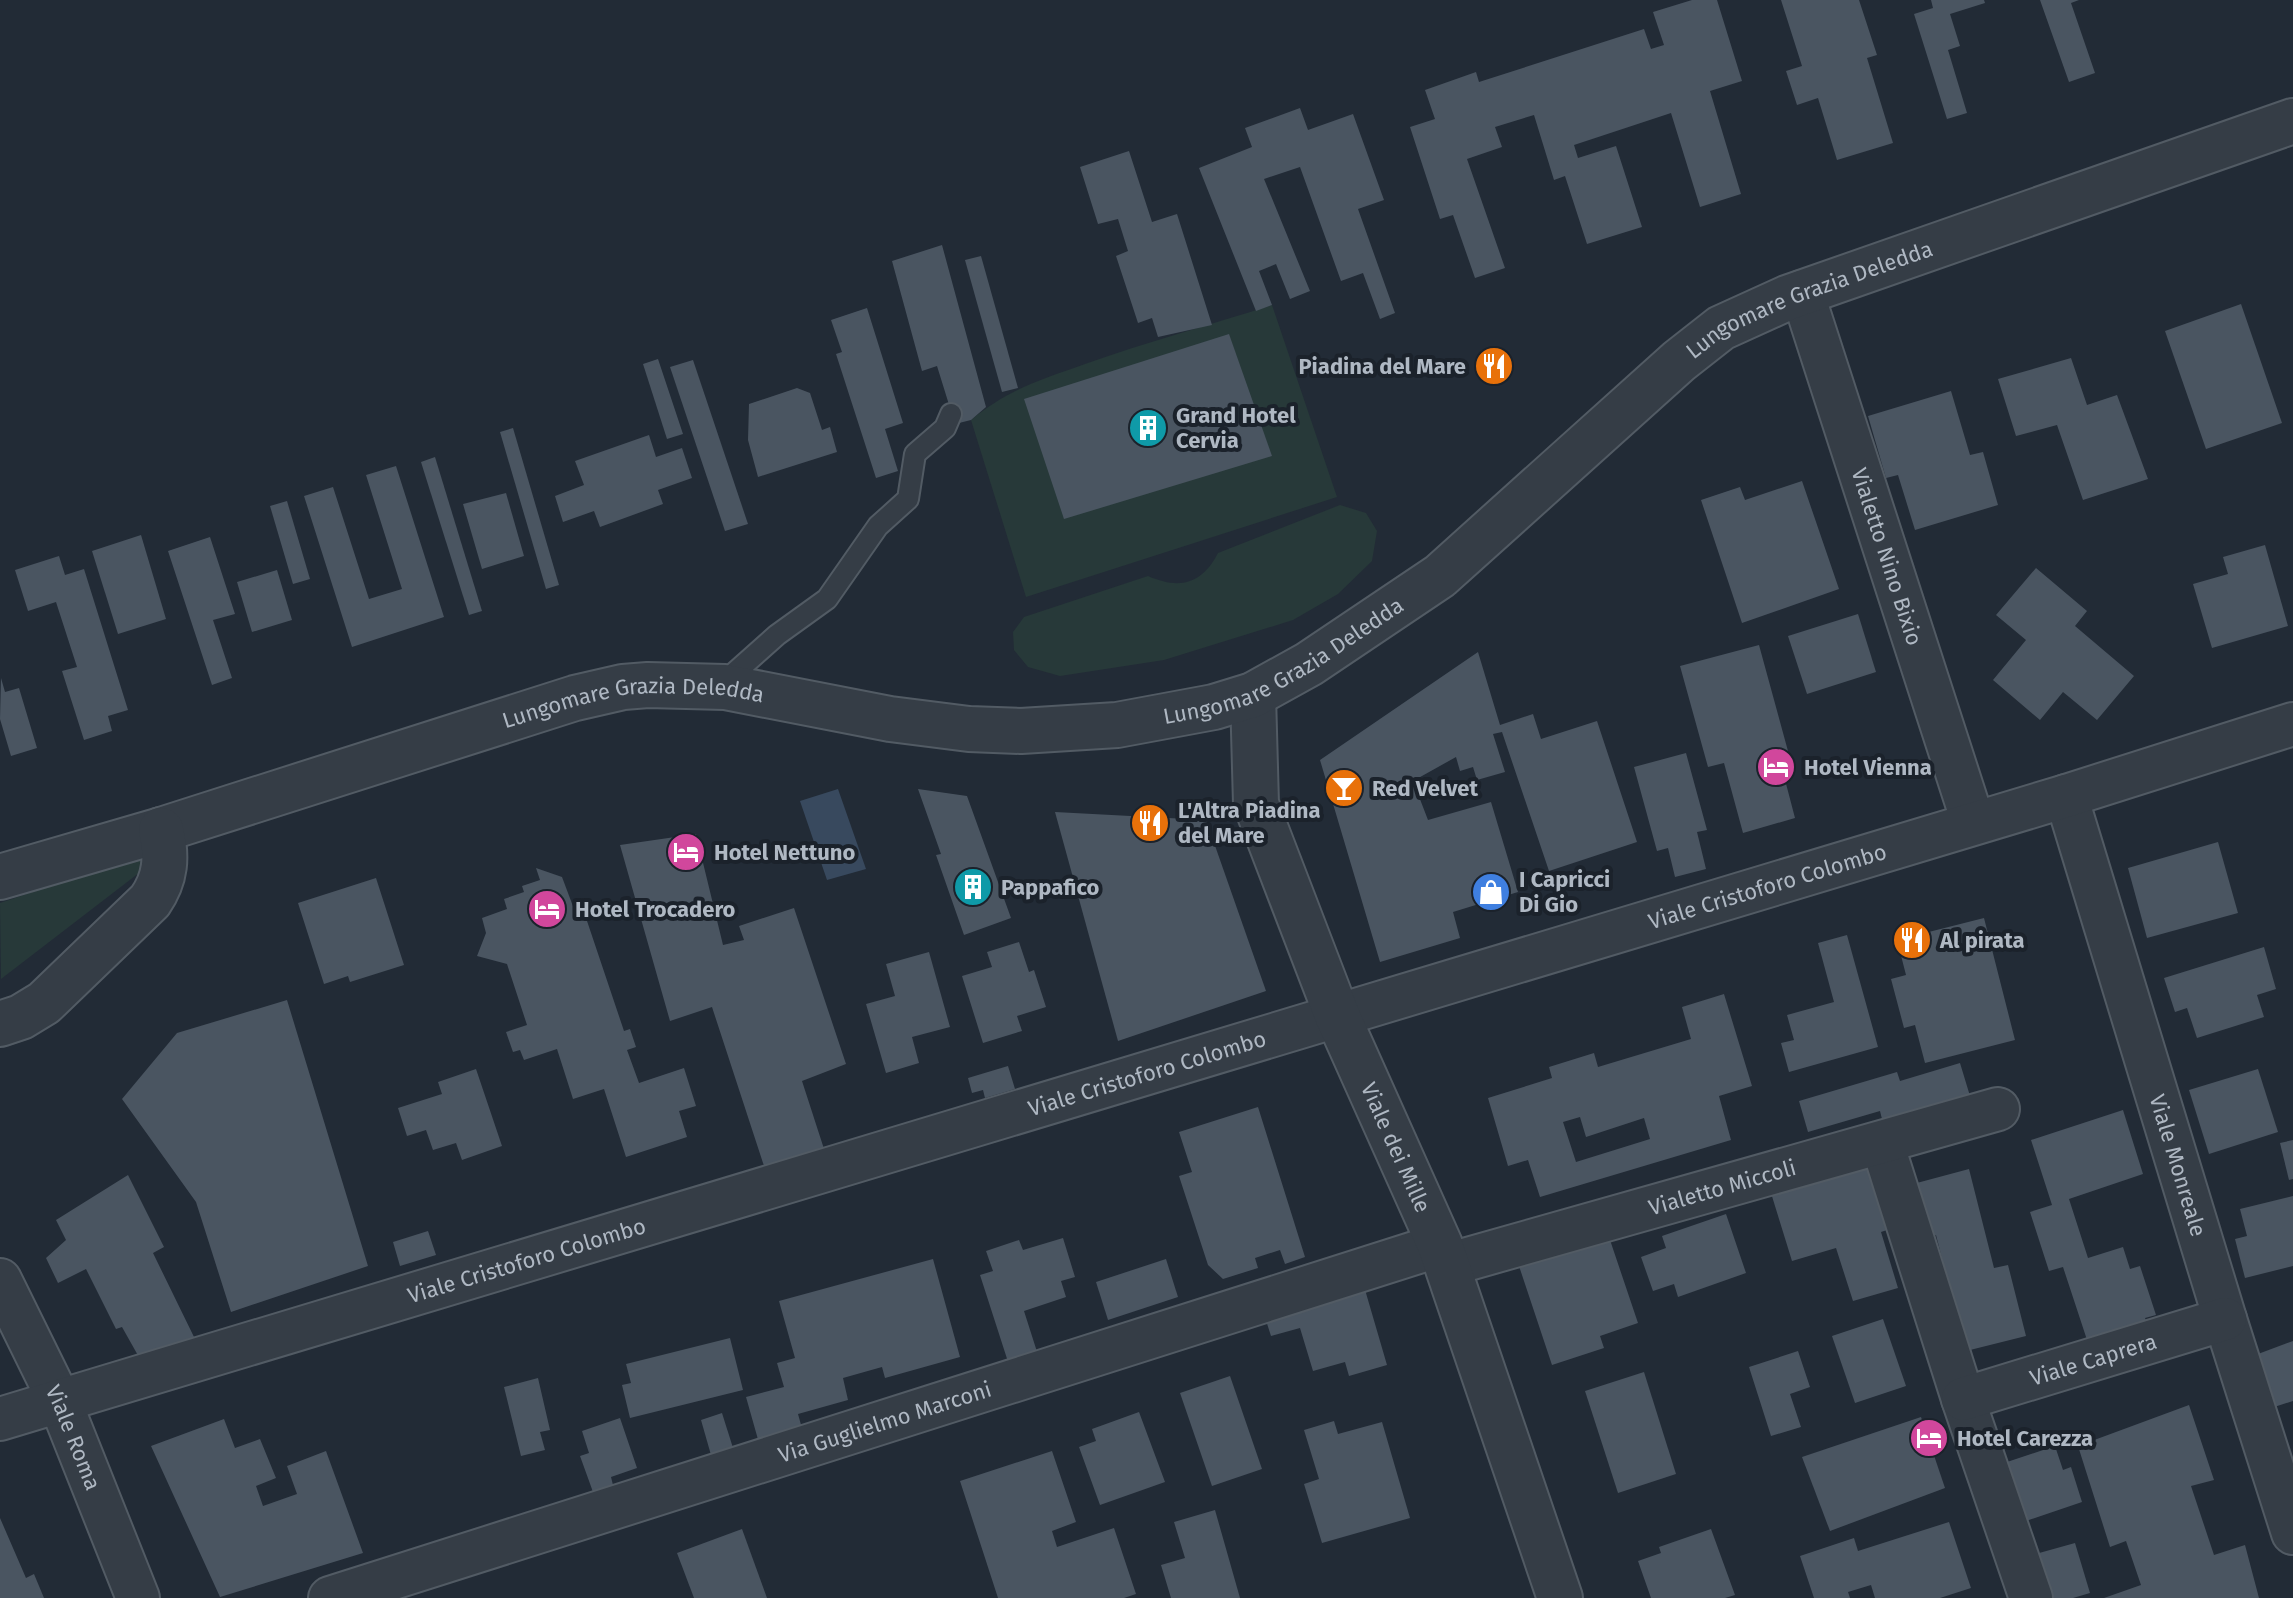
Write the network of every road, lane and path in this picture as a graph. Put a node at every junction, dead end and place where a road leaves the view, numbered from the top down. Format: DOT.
graph roads {
  1 [pos="2293,121"];
  2 [pos="1802,292"];
  3 [pos="951,414"];
  4 [pos="719,687"];
  5 [pos="1253,695"];
  6 [pos="2293,724"];
  7 [pos="2066,796"];
  8 [pos="1973,822"];
  9 [pos="161,830"];
  10 [pos="0,877"];
  11 [pos="1337,1015"];
  12 [pos="0,1024"];
  13 [pos="1998,1109"];
  14 [pos="1882,1143"];
  15 [pos="1443,1255"];
  16 [pos="0,1280"];
  17 [pos="2225,1319"];
  18 [pos="1963,1399"];
  19 [pos="60,1402"];
  20 [pos="0,1419"];
  21 [pos="2293,1533"];
  22 [pos="138,1598"];
  23 [pos="330,1598"];
  24 [pos="1560,1598"];
  25 [pos="2031,1598"];
  1 -- 2 [label="street, Lungomare Grazia Deledda"];
  2 -- 5 [label="street, Lungomare Grazia Deledda"];
  2 -- 8 [label="street, Vialetto Nino Bixio"];
  3 -- 4 [label="lane"];
  4 -- 5 [label="street, Lungomare Grazia Deledda"];
  4 -- 9 [label="street, Lungomare Grazia Deledda"];
  5 -- 11 [label="street, Viale dei Mille"];
  6 -- 7 [label="street, Viale Cristoforo Colombo"];
  7 -- 8 [label="street, Viale Cristoforo Colombo"];
  7 -- 17 [label="street, Viale Monreale"];
  8 -- 11 [label="street, Viale Cristoforo Colombo"];
  9 -- 10 [label="street, Lungomare Grazia Deledda"];
  9 -- 12 [label="street"];
  11 -- 15 [label="street, Viale dei Mille"];
  11 -- 19 [label="street, Viale Cristoforo Colombo"];
  13 -- 14 [label="street, Vialetto Miccoli"];
  14 -- 15 [label="street, Vialetto Miccoli"];
  14 -- 18 [label="street"];
  15 -- 23 [label="street, Via Guglielmo Marconi"];
  15 -- 24 [label="street, Viale dei Mille"];
  16 -- 19 [label="street, Viale Roma"];
  17 -- 18 [label="street, Viale Caprera"];
  17 -- 21 [label="street, Viale Monreale"];
  18 -- 25 [label="street"];
  19 -- 20 [label="street, Viale Cristoforo Colombo"];
  19 -- 22 [label="street, Viale Roma"];
}
